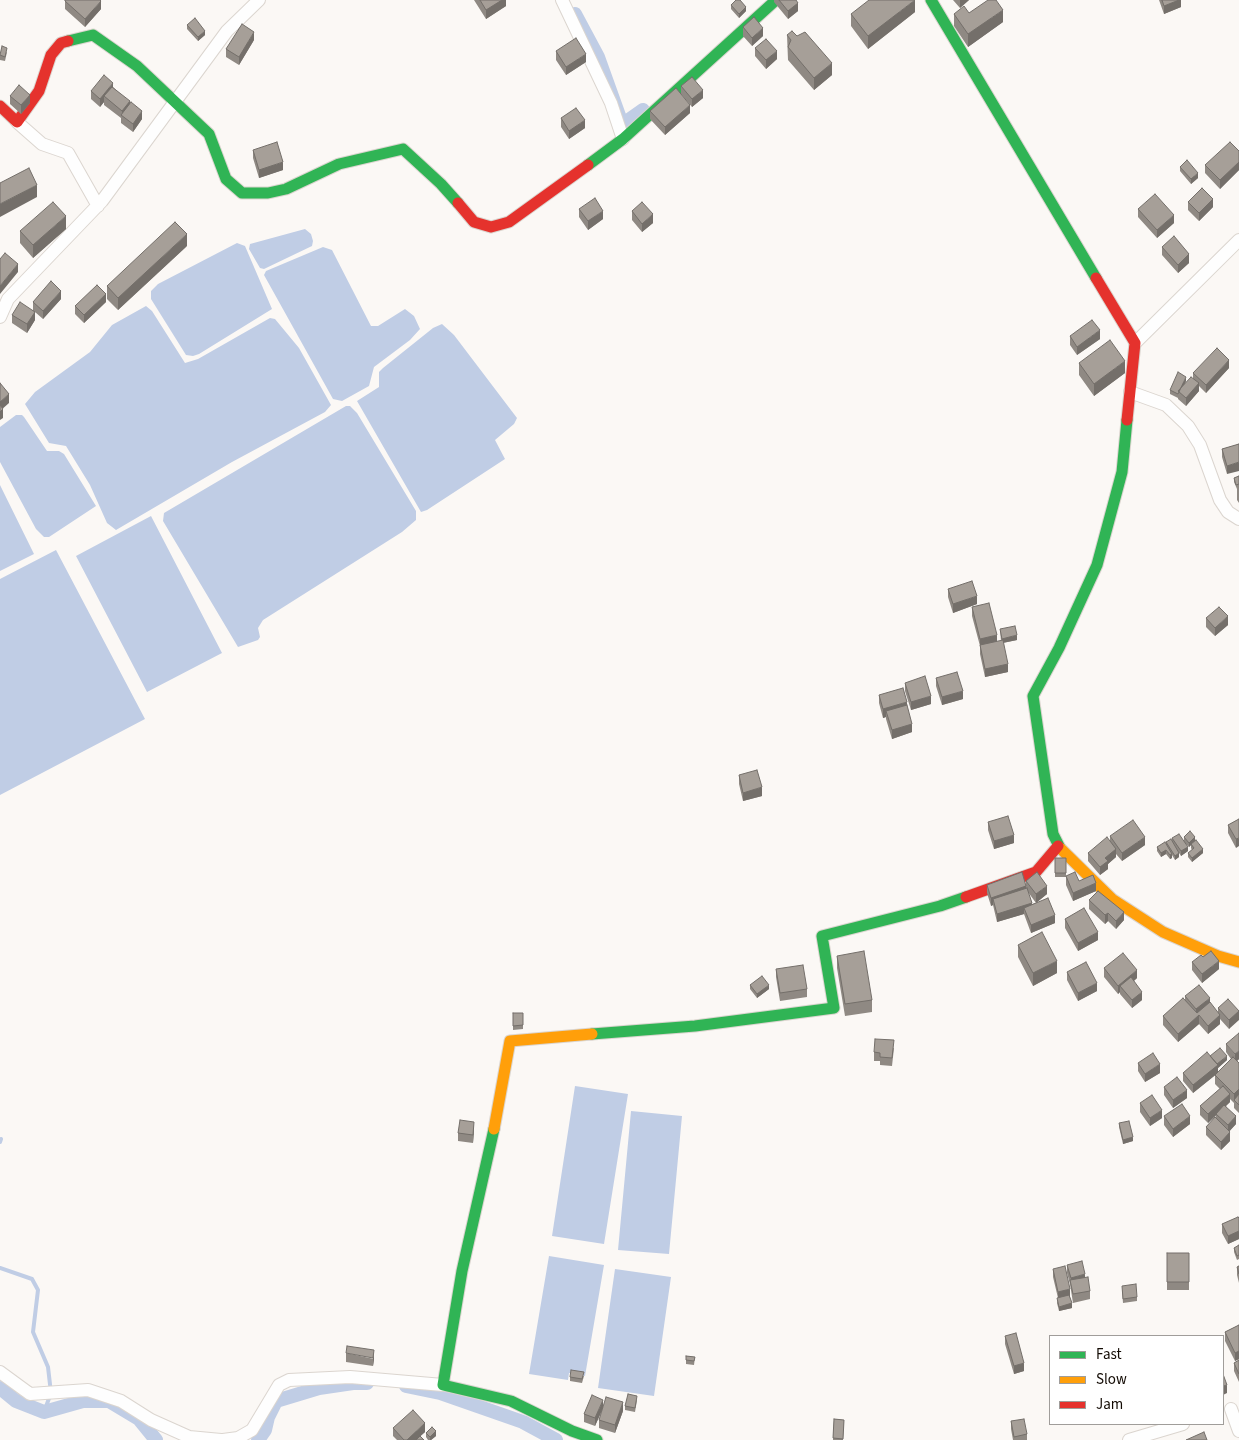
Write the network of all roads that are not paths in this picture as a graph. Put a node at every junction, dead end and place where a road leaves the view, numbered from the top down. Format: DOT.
graph roads {
  1 [pos="259,0"];
  2 [pos="562,0"];
  3 [pos="776,0"];
  4 [pos="931,0"];
  5 [pos="175,102"];
  6 [pos="0,106"];
  7 [pos="18,122"];
  8 [pos="623,140"];
  9 [pos="98,206"];
  10 [pos="1239,240"];
  11 [pos="0,317"];
  12 [pos="1135,343"];
  13 [pos="1130,392"];
  14 [pos="1239,519"];
  15 [pos="1058,846"];
  16 [pos="1239,962"];
  17 [pos="0,1372"];
  18 [pos="443,1385"];
  19 [pos="1231,1408"];
  20 [pos="1180,1425"];
  21 [pos="1239,1431"];
  22 [pos="222,1440"];
  23 [pos="598,1440"];
  24 [pos="1129,1440"];
  1 -- 5 [label="street"];
  2 -- 8 [label="street"];
  3 -- 8 [label="street"];
  4 -- 12 [label="street"];
  5 -- 7 [label="street"];
  5 -- 8 [label="street"];
  5 -- 9 [label="street"];
  6 -- 7 [label="street"];
  7 -- 9 [label="street"];
  9 -- 11 [label="street"];
  10 -- 12 [label="street"];
  12 -- 13 [label="street"];
  13 -- 14 [label="street"];
  13 -- 15 [label="street"];
  15 -- 16 [label="street"];
  15 -- 18 [label="street"];
  17 -- 22 [label="street"];
  18 -- 22 [label="street"];
  18 -- 23 [label="street"];
  19 -- 21 [label="street"];
  20 -- 24 [label="street"];
}
